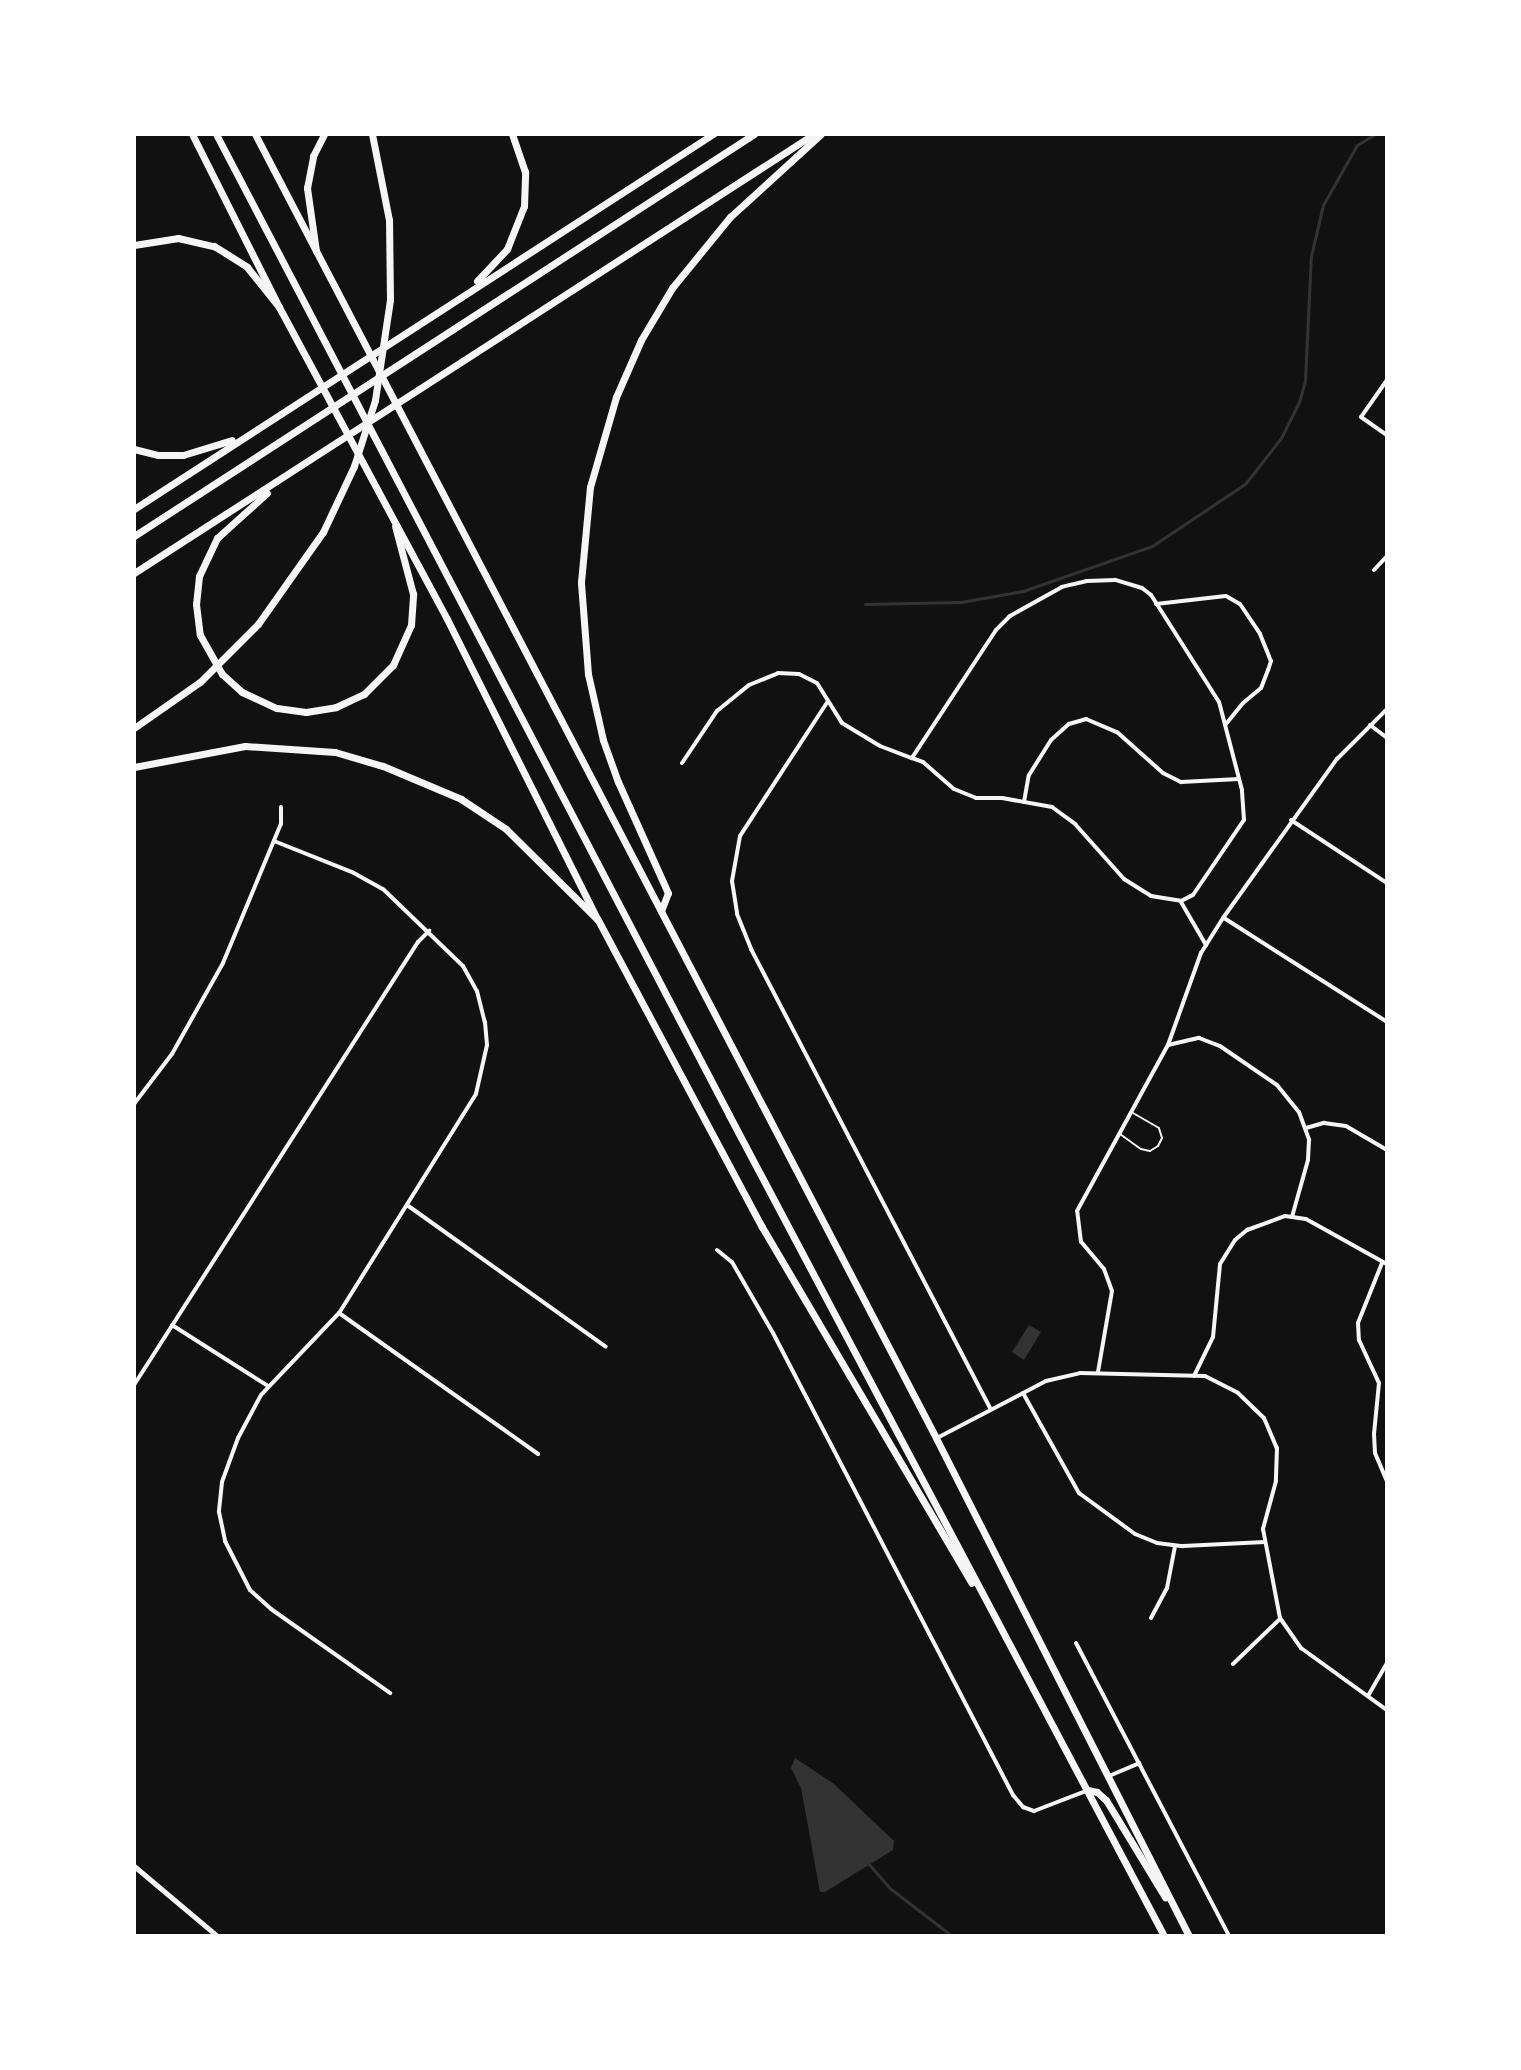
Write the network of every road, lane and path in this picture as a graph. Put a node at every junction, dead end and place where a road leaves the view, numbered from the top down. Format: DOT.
graph roads {
  1 [pos="192,134"];
  2 [pos="216,134"];
  3 [pos="255,134"];
  4 [pos="324,134"];
  5 [pos="372,134"];
  6 [pos="512,134"];
  7 [pos="713,134"];
  8 [pos="754,134"];
  9 [pos="814,134"];
  10 [pos="821,134"];
  11 [pos="134,245"];
  12 [pos="316,251"];
  13 [pos="466,291"];
  14 [pos="279,307"];
  15 [pos="1387,380"];
  16 [pos="249,433"];
  17 [pos="1387,435"];
  18 [pos="134,449"];
  19 [pos="274,486"];
  20 [pos="134,509"];
  21 [pos="395,526"];
  22 [pos="134,536"];
  23 [pos="1387,556"];
  24 [pos="1374,570"];
  25 [pos="134,573"];
  26 [pos="1156,604"];
  27 [pos="828,701"];
  28 [pos="1387,709"];
  29 [pos="1225,725"];
  30 [pos="1370,725"];
  31 [pos="134,728"];
  32 [pos="1387,738"];
  33 [pos="912,758"];
  34 [pos="682,763"];
  35 [pos="134,767"];
  36 [pos="1239,779"];
  37 [pos="1024,802"];
  38 [pos="281,807"];
  39 [pos="1291,820"];
  40 [pos="274,841"];
  41 [pos="1387,883"];
  42 [pos="1181,901"];
  43 [pos="661,911"];
  44 [pos="1223,918"];
  45 [pos="598,920"];
  46 [pos="429,931"];
  47 [pos="1206,945"];
  48 [pos="1387,1022"];
  49 [pos="1168,1045"];
  50 [pos="134,1104"];
  51 [pos="1132,1113"];
  52 [pos="1306,1128"];
  53 [pos="1119,1134"];
  54 [pos="1387,1150"];
  55 [pos="407,1205"];
  56 [pos="1292,1217"];
  57 [pos="717,1250"];
  58 [pos="1385,1263"];
  59 [pos="339,1313"];
  60 [pos="172,1325"];
  61 [pos="606,1347"];
  62 [pos="1098,1372"];
  63 [pos="1194,1376"];
  64 [pos="134,1385"];
  65 [pos="268,1386"];
  66 [pos="1023,1393"];
  67 [pos="990,1408"];
  68 [pos="936,1438"];
  69 [pos="538,1454"];
  70 [pos="1387,1481"];
  71 [pos="1265,1542"];
  72 [pos="1176,1545"];
  73 [pos="993,1615"];
  74 [pos="1151,1618"];
  75 [pos="1280,1618"];
  76 [pos="1076,1643"];
  77 [pos="1387,1663"];
  78 [pos="1233,1664"];
  79 [pos="390,1693"];
  80 [pos="1368,1696"];
  81 [pos="1387,1710"];
  82 [pos="1139,1763"];
  83 [pos="1107,1777"];
  84 [pos="1088,1790"];
  85 [pos="134,1866"];
  86 [pos="1188,1932"];
  87 [pos="217,1936"];
  88 [pos="1164,1936"];
  89 [pos="1229,1936"];
  1 -- 14 [label="highway"];
  2 -- 73 [label="highway"];
  3 -- 12 [label="highway"];
  4 -- 12 [label="highway"];
  5 -- 31 [label="highway"];
  6 -- 13 [label="highway"];
  7 -- 13 [label="highway"];
  8 -- 22 [label="highway"];
  9 -- 19 [label="highway"];
  10 -- 43 [label="highway"];
  11 -- 14 [label="highway"];
  12 -- 43 [label="highway"];
  13 -- 16 [label="highway"];
  14 -- 21 [label="highway"];
  15 -- 17 [label="street"];
  16 -- 18 [label="highway"];
  16 -- 20 [label="highway"];
  19 -- 21 [label="highway"];
  19 -- 25 [label="highway"];
  21 -- 45 [label="highway"];
  23 -- 24 [label="street"];
  26 -- 29 [label="street"];
  26 -- 29 [label="street"];
  26 -- 33 [label="street"];
  27 -- 33 [label="street"];
  27 -- 34 [label="street"];
  27 -- 67 [label="street"];
  28 -- 30 [label="street"];
  29 -- 36 [label="street"];
  30 -- 32 [label="street"];
  30 -- 39 [label="street"];
  33 -- 37 [label="street"];
  35 -- 45 [label="highway"];
  36 -- 37 [label="street"];
  36 -- 42 [label="street"];
  37 -- 42 [label="street"];
  38 -- 40 [label="street"];
  39 -- 41 [label="street"];
  39 -- 44 [label="street"];
  40 -- 46 [label="street"];
  40 -- 50 [label="street"];
  42 -- 47 [label="street"];
  43 -- 68 [label="highway"];
  44 -- 47 [label="street"];
  44 -- 48 [label="street"];
  45 -- 73 [label="highway"];
  46 -- 55 [label="street"];
  46 -- 60 [label="street"];
  47 -- 49 [label="street"];
  49 -- 51 [label="street"];
  49 -- 52 [label="street"];
  51 -- 53 [label="street"];
  51 -- 53 [label="lane"];
  52 -- 54 [label="street"];
  52 -- 56 [label="street"];
  53 -- 62 [label="street"];
  55 -- 59 [label="street"];
  55 -- 61 [label="street"];
  56 -- 58 [label="street"];
  56 -- 63 [label="street"];
  57 -- 84 [label="street"];
  58 -- 70 [label="street"];
  59 -- 65 [label="street"];
  59 -- 69 [label="street"];
  60 -- 64 [label="street"];
  60 -- 65 [label="street"];
  62 -- 63 [label="street"];
  62 -- 66 [label="street"];
  63 -- 71 [label="street"];
  65 -- 79 [label="street"];
  66 -- 67 [label="street"];
  66 -- 72 [label="street"];
  67 -- 68 [label="street"];
  68 -- 83 [label="highway"];
  71 -- 72 [label="street"];
  71 -- 75 [label="street"];
  72 -- 74 [label="street"];
  73 -- 84 [label="highway"];
  75 -- 78 [label="street"];
  75 -- 80 [label="street"];
  76 -- 82 [label="street"];
  77 -- 80 [label="street"];
  80 -- 81 [label="street"];
  82 -- 83 [label="street"];
  82 -- 89 [label="street"];
  83 -- 86 [label="highway"];
  84 -- 86 [label="highway"];
  84 -- 88 [label="highway"];
  85 -- 87 [label="street"];
}
